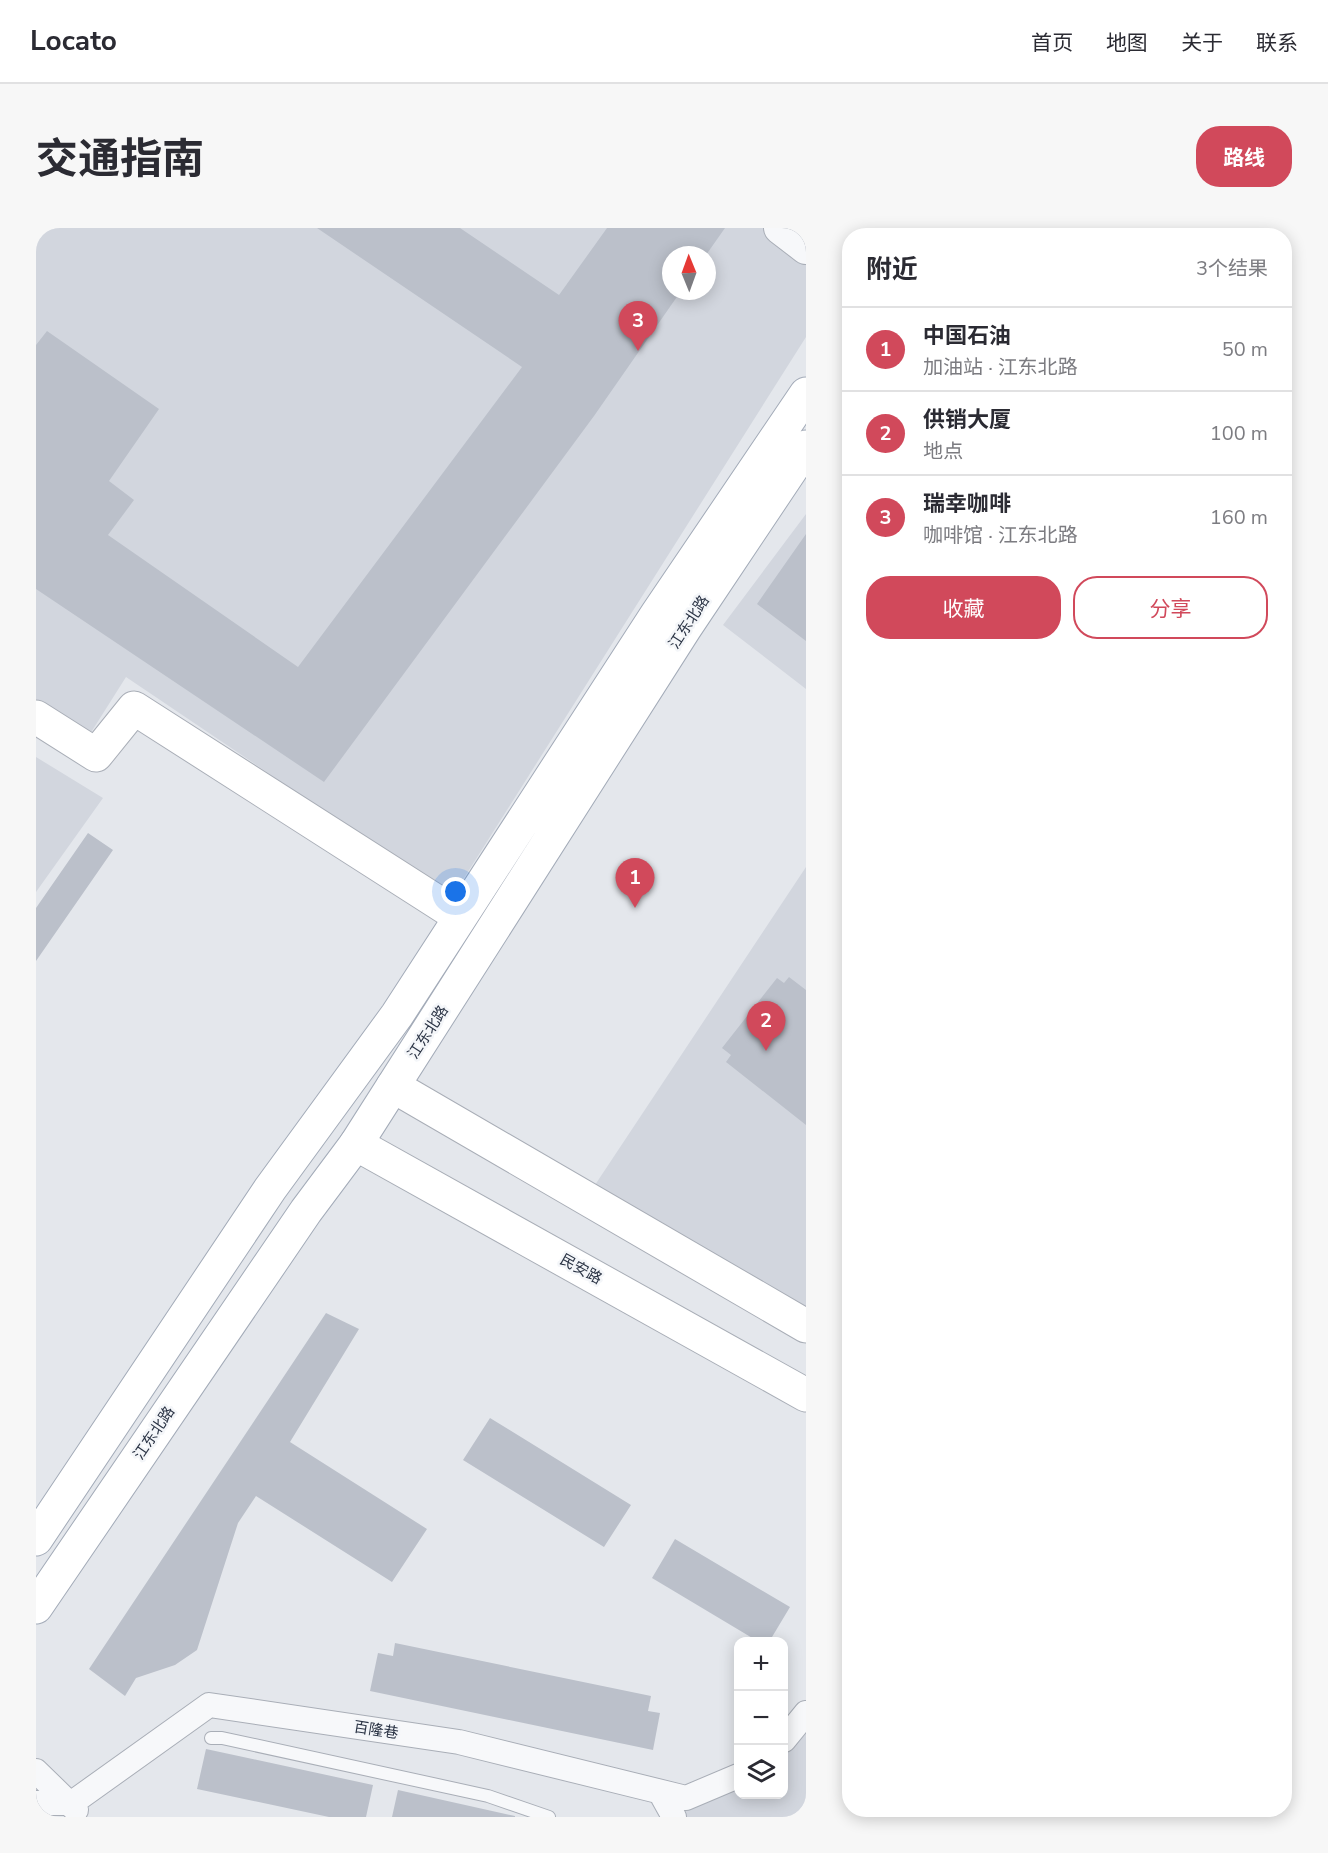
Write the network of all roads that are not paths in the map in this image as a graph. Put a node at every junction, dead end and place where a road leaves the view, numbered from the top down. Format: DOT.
graph roads {
  1 [pos="780,228"];
  2 [pos="806,248"];
  3 [pos="806,394"];
  4 [pos="806,447"];
  5 [pos="36,717"];
  6 [pos="459,916"];
  7 [pos="393,1086"];
  8 [pos="356,1144"];
  9 [pos="806,1326"];
  10 [pos="806,1395"];
  11 [pos="36,1539"];
  12 [pos="36,1607"];
  13 [pos="806,1713"];
  14 [pos="788,1734"];
  15 [pos="211,1738"];
  16 [pos="36,1771"];
  17 [pos="734,1778"];
  18 [pos="660,1792"];
  19 [pos="36,1803"];
  20 [pos="76,1810"];
  21 [pos="549,1817"];
  22 [pos="674,1817"];
  1 -- 2 [label="street"];
  3 -- 6 [label="main road, 江东北路"];
  4 -- 7 [label="main road, 江东北路"];
  5 -- 6 [label="main road"];
  6 -- 11 [label="main road, 江东北路"];
  7 -- 8 [label="main road, 江东北路"];
  7 -- 9 [label="main road"];
  8 -- 10 [label="main road, 民安路"];
  8 -- 12 [label="main road, 江东北路"];
  13 -- 14 [label="street"];
  15 -- 21 [label="lane"];
  16 -- 20 [label="street"];
  17 -- 18 [label="street, 百隆巷"];
  18 -- 20 [label="street, 百隆巷"];
  18 -- 22 [label="street"];
  19 -- 20 [label="street"];
}
